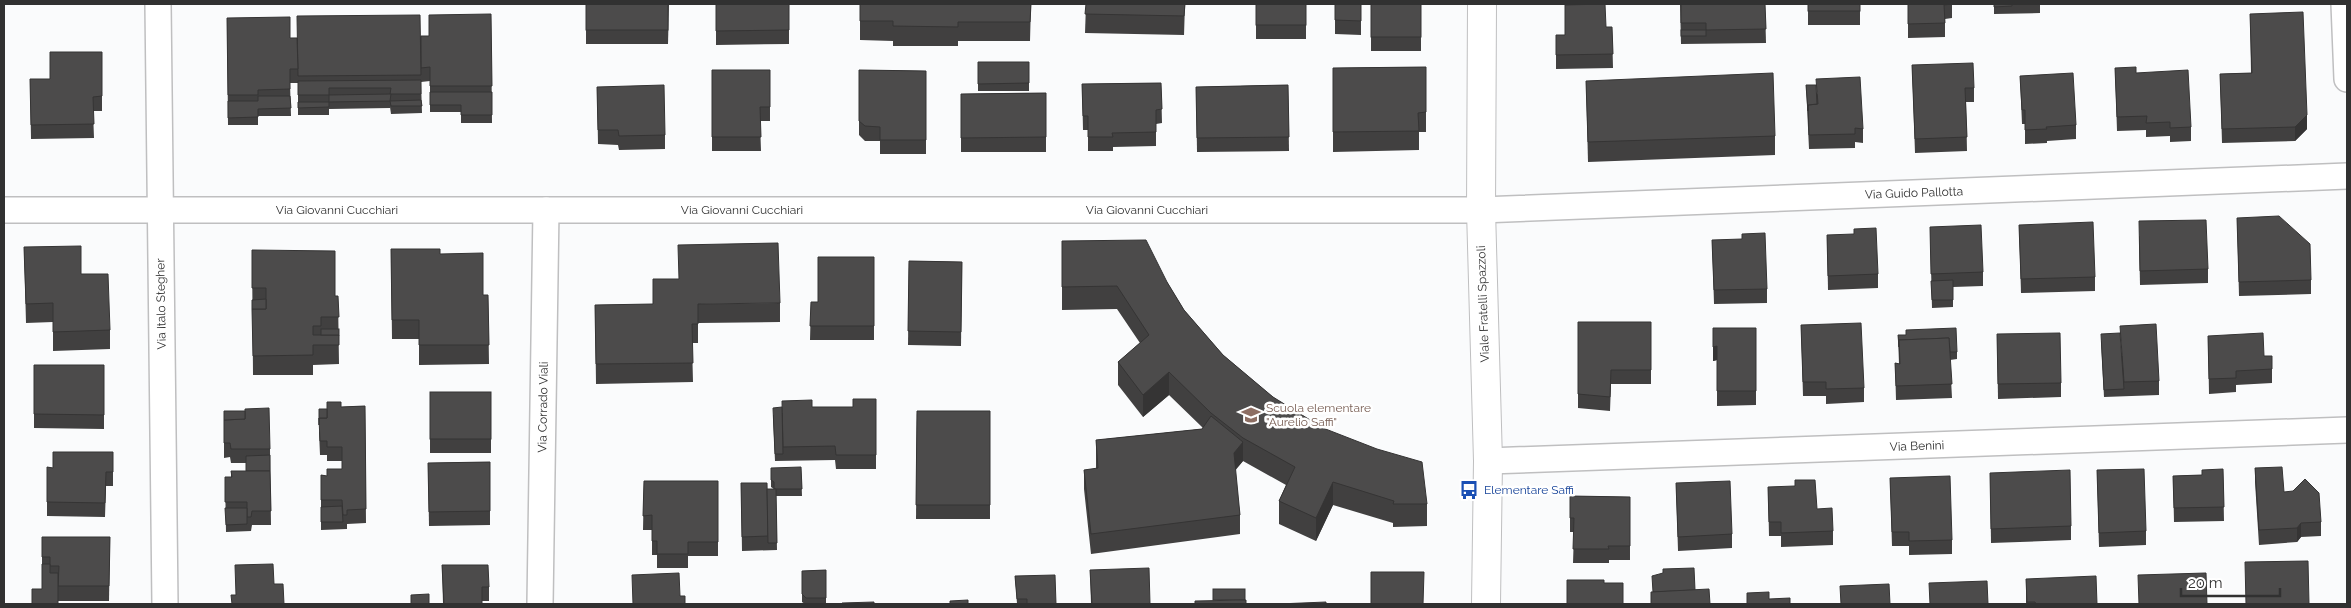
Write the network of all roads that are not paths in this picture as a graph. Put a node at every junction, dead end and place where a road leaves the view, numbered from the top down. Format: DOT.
graph roads {
  1 [pos="158,4"];
  2 [pos="1482,4"];
  3 [pos="2344,4"];
  4 [pos="2347,79"];
  5 [pos="2347,176"];
  6 [pos="4,210"];
  7 [pos="160,210"];
  8 [pos="546,210"];
  9 [pos="1481,210"];
  10 [pos="2347,430"];
  11 [pos="1488,461"];
  12 [pos="165,604"];
  13 [pos="540,604"];
  14 [pos="1486,604"];
  1 -- 7 [label="street, Via Italo Stegher"];
  2 -- 9 [label="street, Viale Fratelli Spazzoli"];
  3 -- 4 [label="street"];
  5 -- 9 [label="street, Via Guido Pallotta"];
  6 -- 7 [label="street, Via Giovanni Cucchiari"];
  7 -- 8 [label="street, Via Giovanni Cucchiari"];
  7 -- 12 [label="street, Via Italo Stegher"];
  8 -- 9 [label="street, Via Giovanni Cucchiari"];
  8 -- 13 [label="street, Via Corrado Viali"];
  9 -- 11 [label="street, Viale Fratelli Spazzoli"];
  10 -- 11 [label="street, Via Benini"];
  11 -- 14 [label="street, Viale Fratelli Spazzoli"];
}
